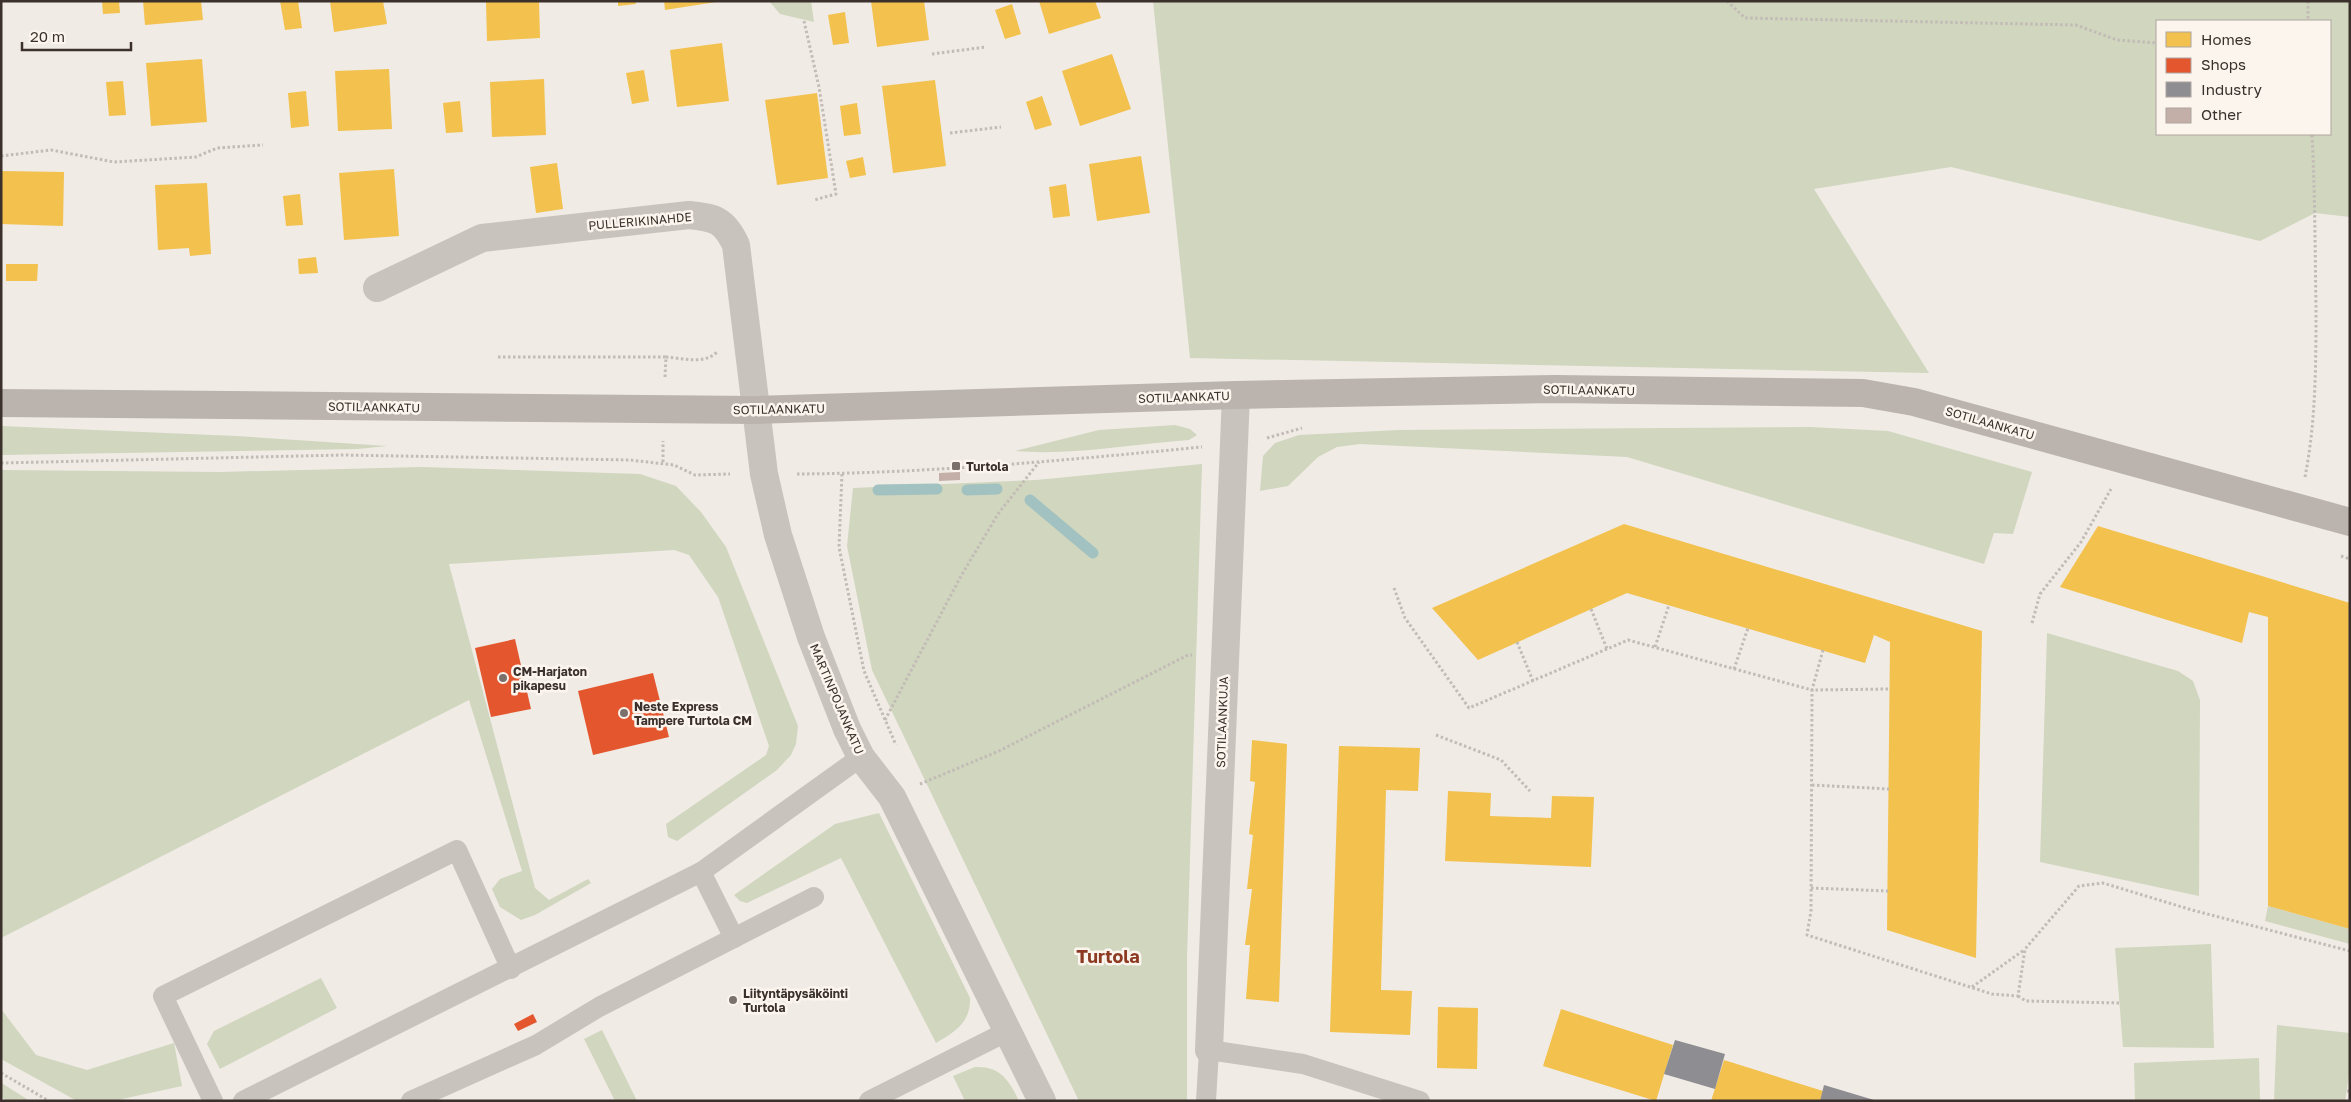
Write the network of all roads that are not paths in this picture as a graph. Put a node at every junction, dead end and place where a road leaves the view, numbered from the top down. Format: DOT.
graph roads {
  1 [pos="377,288"];
  2 [pos="1236,395"];
  3 [pos="1,402"];
  4 [pos="756,410"];
  5 [pos="2350,522"];
  6 [pos="861,757"];
  7 [pos="701,872"];
  8 [pos="814,897"];
  9 [pos="734,938"];
  10 [pos="511,969"];
  11 [pos="1008,1031"];
  12 [pos="1209,1050"];
  13 [pos="213,1101"];
  14 [pos="243,1101"];
  15 [pos="411,1101"];
  16 [pos="869,1101"];
  17 [pos="1042,1101"];
  18 [pos="1206,1101"];
  19 [pos="1420,1101"];
  1 -- 4 [label="street, PULLERIKINAHDE"];
  2 -- 4 [label="main road, SOTILAANKATU"];
  2 -- 5 [label="main road, SOTILAANKATU"];
  2 -- 12 [label="street, SOTILAANKUJA"];
  3 -- 4 [label="main road, SOTILAANKATU"];
  4 -- 6 [label="street, MARTINPOJANKATU"];
  6 -- 7 [label="lane"];
  6 -- 11 [label="street, MARTINPOJANKATU"];
  7 -- 9 [label="lane"];
  7 -- 10 [label="lane"];
  8 -- 9 [label="lane"];
  9 -- 15 [label="lane"];
  10 -- 13 [label="lane"];
  10 -- 14 [label="lane"];
  11 -- 16 [label="lane"];
  11 -- 17 [label="street, MARTINPOJANKATU"];
  12 -- 18 [label="lane"];
  12 -- 19 [label="lane"];
}
